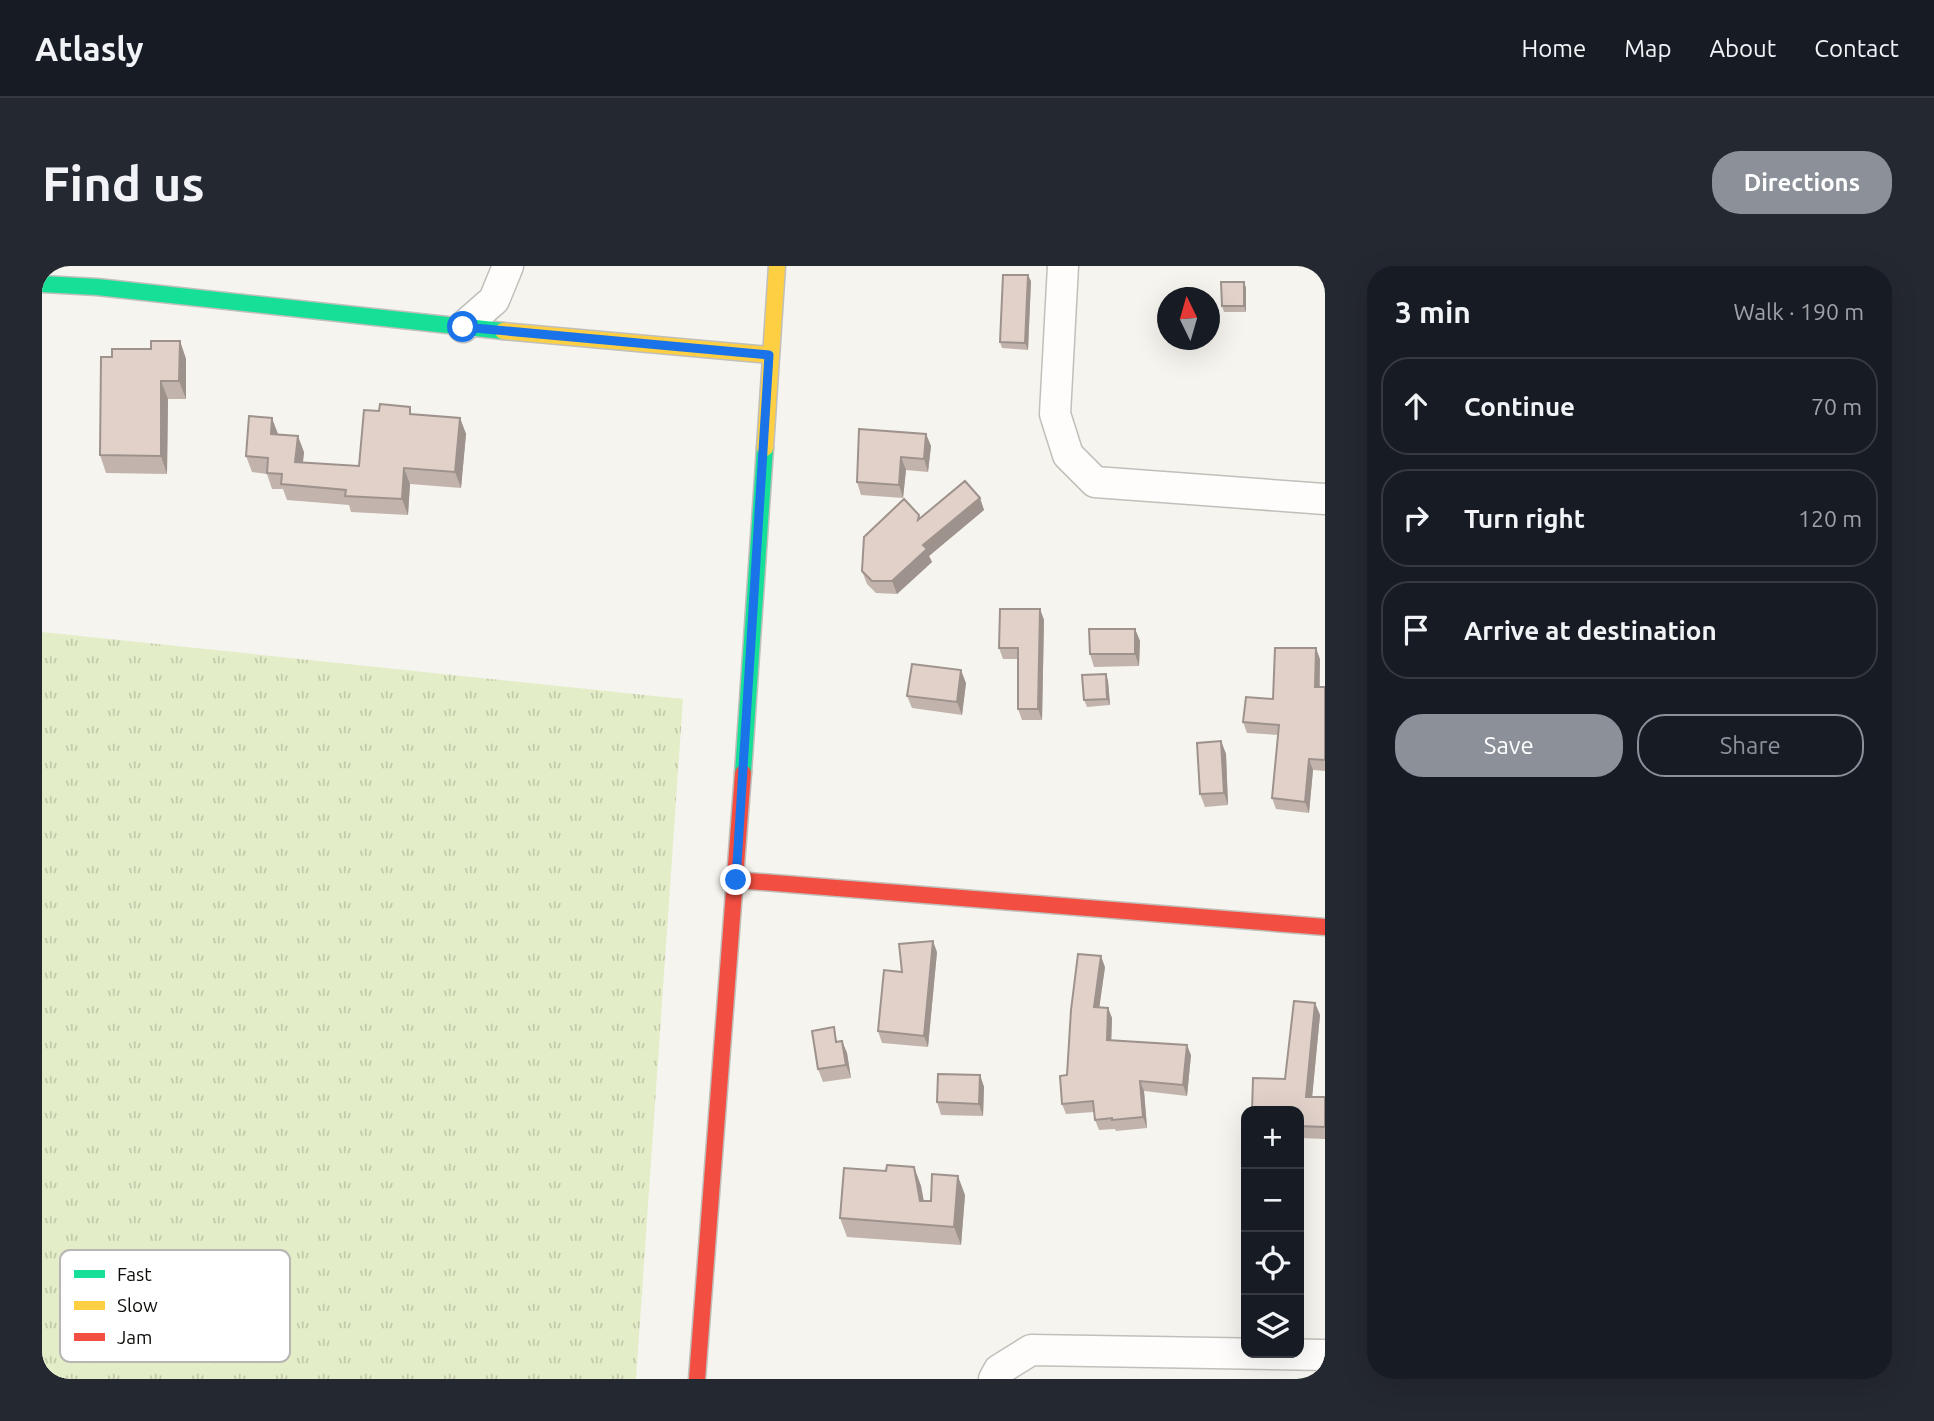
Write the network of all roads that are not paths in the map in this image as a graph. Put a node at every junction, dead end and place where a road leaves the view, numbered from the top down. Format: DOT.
graph roads {
  1 [pos="508,266"];
  2 [pos="777,266"];
  3 [pos="1063,266"];
  4 [pos="98,277"];
  5 [pos="42,284"];
  6 [pos="463,327"];
  7 [pos="769,355"];
  8 [pos="1325,499"];
  9 [pos="736,880"];
  10 [pos="1325,928"];
  11 [pos="1325,1355"];
  12 [pos="697,1379"];
  13 [pos="994,1379"];
  1 -- 6 [label="street"];
  2 -- 7 [label="street"];
  3 -- 8 [label="street"];
  4 -- 5 [label="street"];
  4 -- 6 [label="street"];
  6 -- 7 [label="street"];
  7 -- 9 [label="street"];
  9 -- 10 [label="street"];
  9 -- 12 [label="street"];
  11 -- 13 [label="street"];
}
